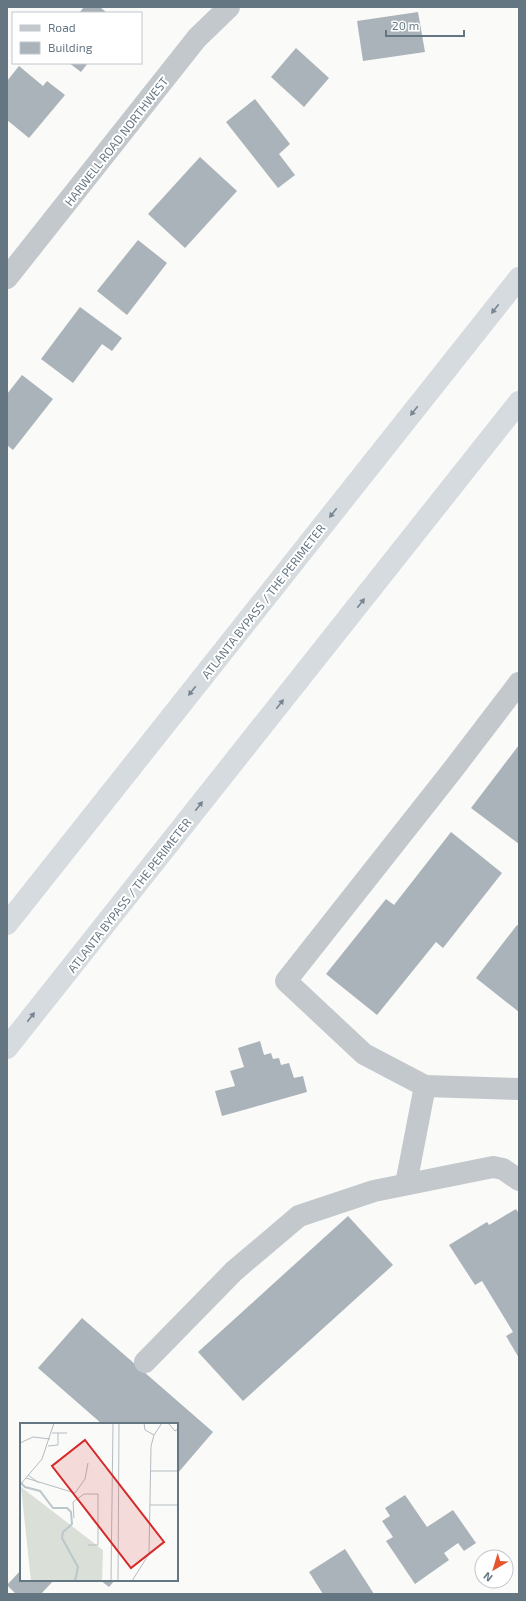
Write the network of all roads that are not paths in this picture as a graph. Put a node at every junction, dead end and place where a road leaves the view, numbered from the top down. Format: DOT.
graph roads {
  1 [pos="229,7"];
  2 [pos="7,278"];
  3 [pos="519,278"];
  4 [pos="519,402"];
  5 [pos="519,683"];
  6 [pos="7,924"];
  7 [pos="7,1048"];
  8 [pos="425,1086"];
  9 [pos="519,1089"];
  10 [pos="519,1180"];
  11 [pos="406,1184"];
  12 [pos="144,1362"];
  1 -- 2 [label="street, HARWELL ROAD NORTHWEST"];
  3 -- 6 [label="highway, ATLANTA BYPASS / THE PERIMETER, one-way"];
  7 -- 4 [label="highway, ATLANTA BYPASS / THE PERIMETER, one-way"];
  5 -- 8 [label="street"];
  8 -- 9 [label="street"];
  8 -- 11 [label="street"];
  10 -- 11 [label="street"];
  11 -- 12 [label="street"];
}
